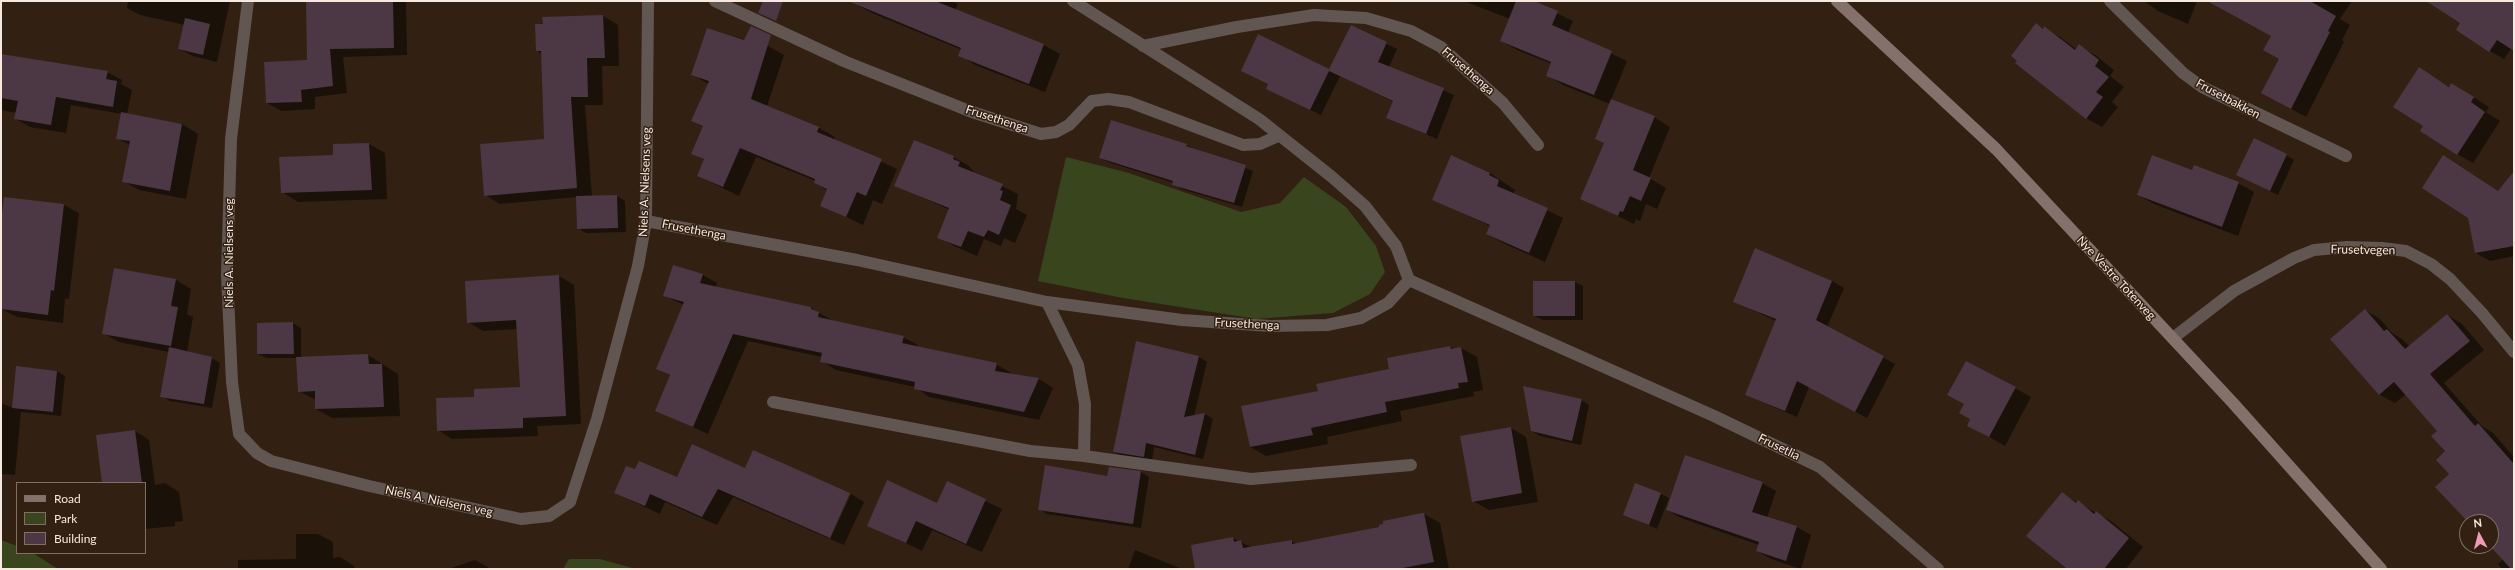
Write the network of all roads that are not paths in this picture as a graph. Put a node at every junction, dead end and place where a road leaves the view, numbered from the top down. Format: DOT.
graph roads {
  1 [pos="248,1"];
  2 [pos="648,1"];
  3 [pos="715,1"];
  4 [pos="1073,1"];
  5 [pos="1838,1"];
  6 [pos="2110,1"];
  7 [pos="1143,46"];
  8 [pos="1278,136"];
  9 [pos="1538,145"];
  10 [pos="2346,156"];
  11 [pos="646,221"];
  12 [pos="1409,280"];
  13 [pos="1047,302"];
  14 [pos="2173,338"];
  15 [pos="2514,352"];
  16 [pos="773,402"];
  17 [pos="1084,456"];
  18 [pos="1411,465"];
  19 [pos="1938,569"];
  20 [pos="2381,569"];
  1 -- 11 [label="street, Niels A. Nielsens veg"];
  2 -- 11 [label="street, Niels A. Nielsens veg"];
  3 -- 8 [label="street, Frusethenga"];
  4 -- 7 [label="street"];
  5 -- 14 [label="main road, Nye Vestre Totenveg"];
  6 -- 10 [label="street, Frusetbakken"];
  7 -- 8 [label="street"];
  7 -- 9 [label="street, Frusethenga"];
  8 -- 12 [label="street"];
  11 -- 13 [label="street, Frusethenga"];
  12 -- 13 [label="street, Frusethenga"];
  12 -- 19 [label="street, Frusetlia"];
  13 -- 17 [label="street"];
  14 -- 15 [label="street, Frusetvegen"];
  14 -- 20 [label="main road, Nye Vestre Totenveg"];
  16 -- 17 [label="street"];
  17 -- 18 [label="street"];
}
